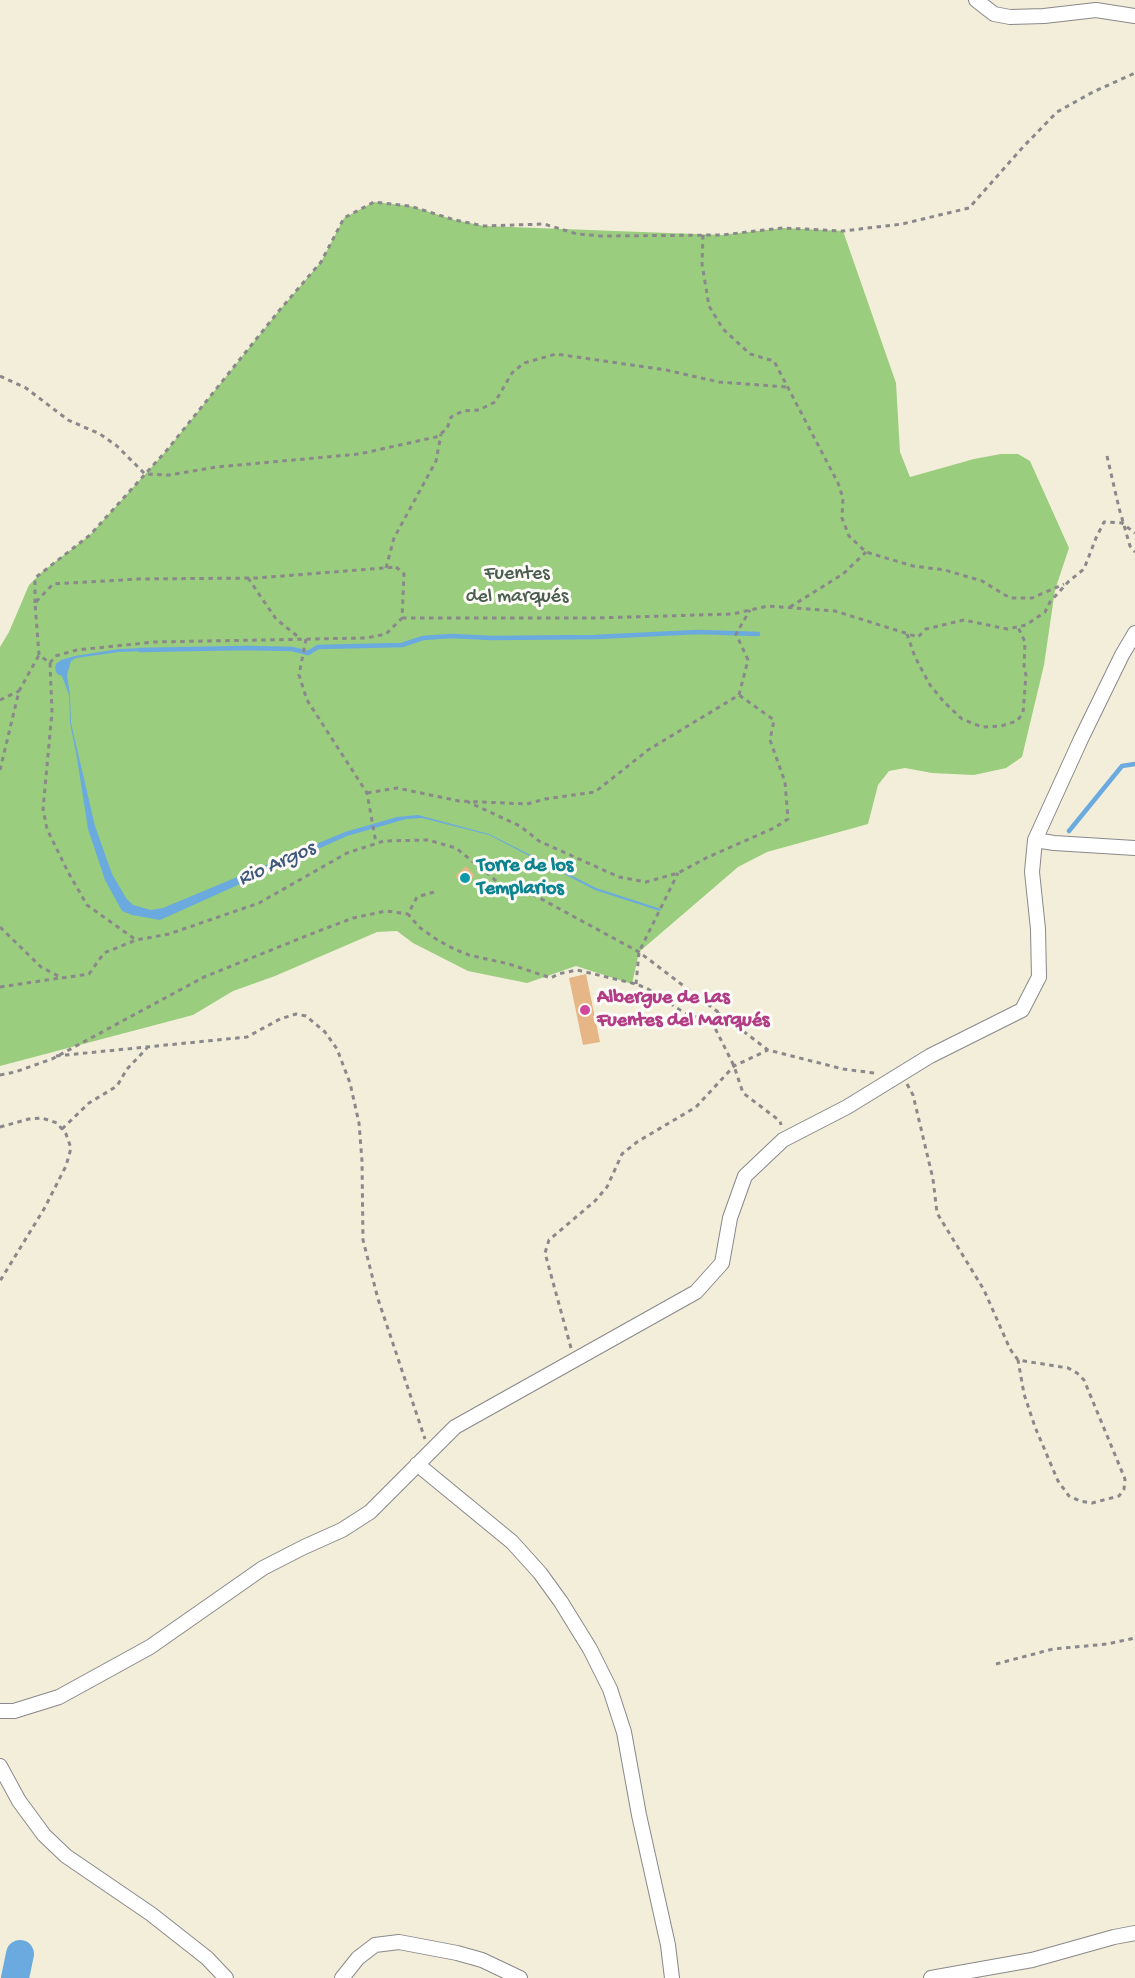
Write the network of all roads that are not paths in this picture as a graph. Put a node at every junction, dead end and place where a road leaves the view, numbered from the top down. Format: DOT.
graph roads {
  1 [pos="976,0"];
  2 [pos="1135,16"];
  3 [pos="1135,633"];
  4 [pos="1035,840"];
  5 [pos="1135,848"];
  6 [pos="417,1464"];
  7 [pos="0,1711"];
  8 [pos="0,1766"];
  9 [pos="1135,1933"];
  10 [pos="226,1978"];
  11 [pos="342,1978"];
  12 [pos="520,1978"];
  13 [pos="672,1978"];
  14 [pos="931,1978"];
  1 -- 2 [label="street"];
  3 -- 4 [label="street"];
  4 -- 5 [label="street"];
  4 -- 6 [label="street"];
  6 -- 7 [label="street"];
  6 -- 13 [label="street"];
  8 -- 10 [label="street"];
  9 -- 14 [label="street"];
  11 -- 12 [label="street"];
}
